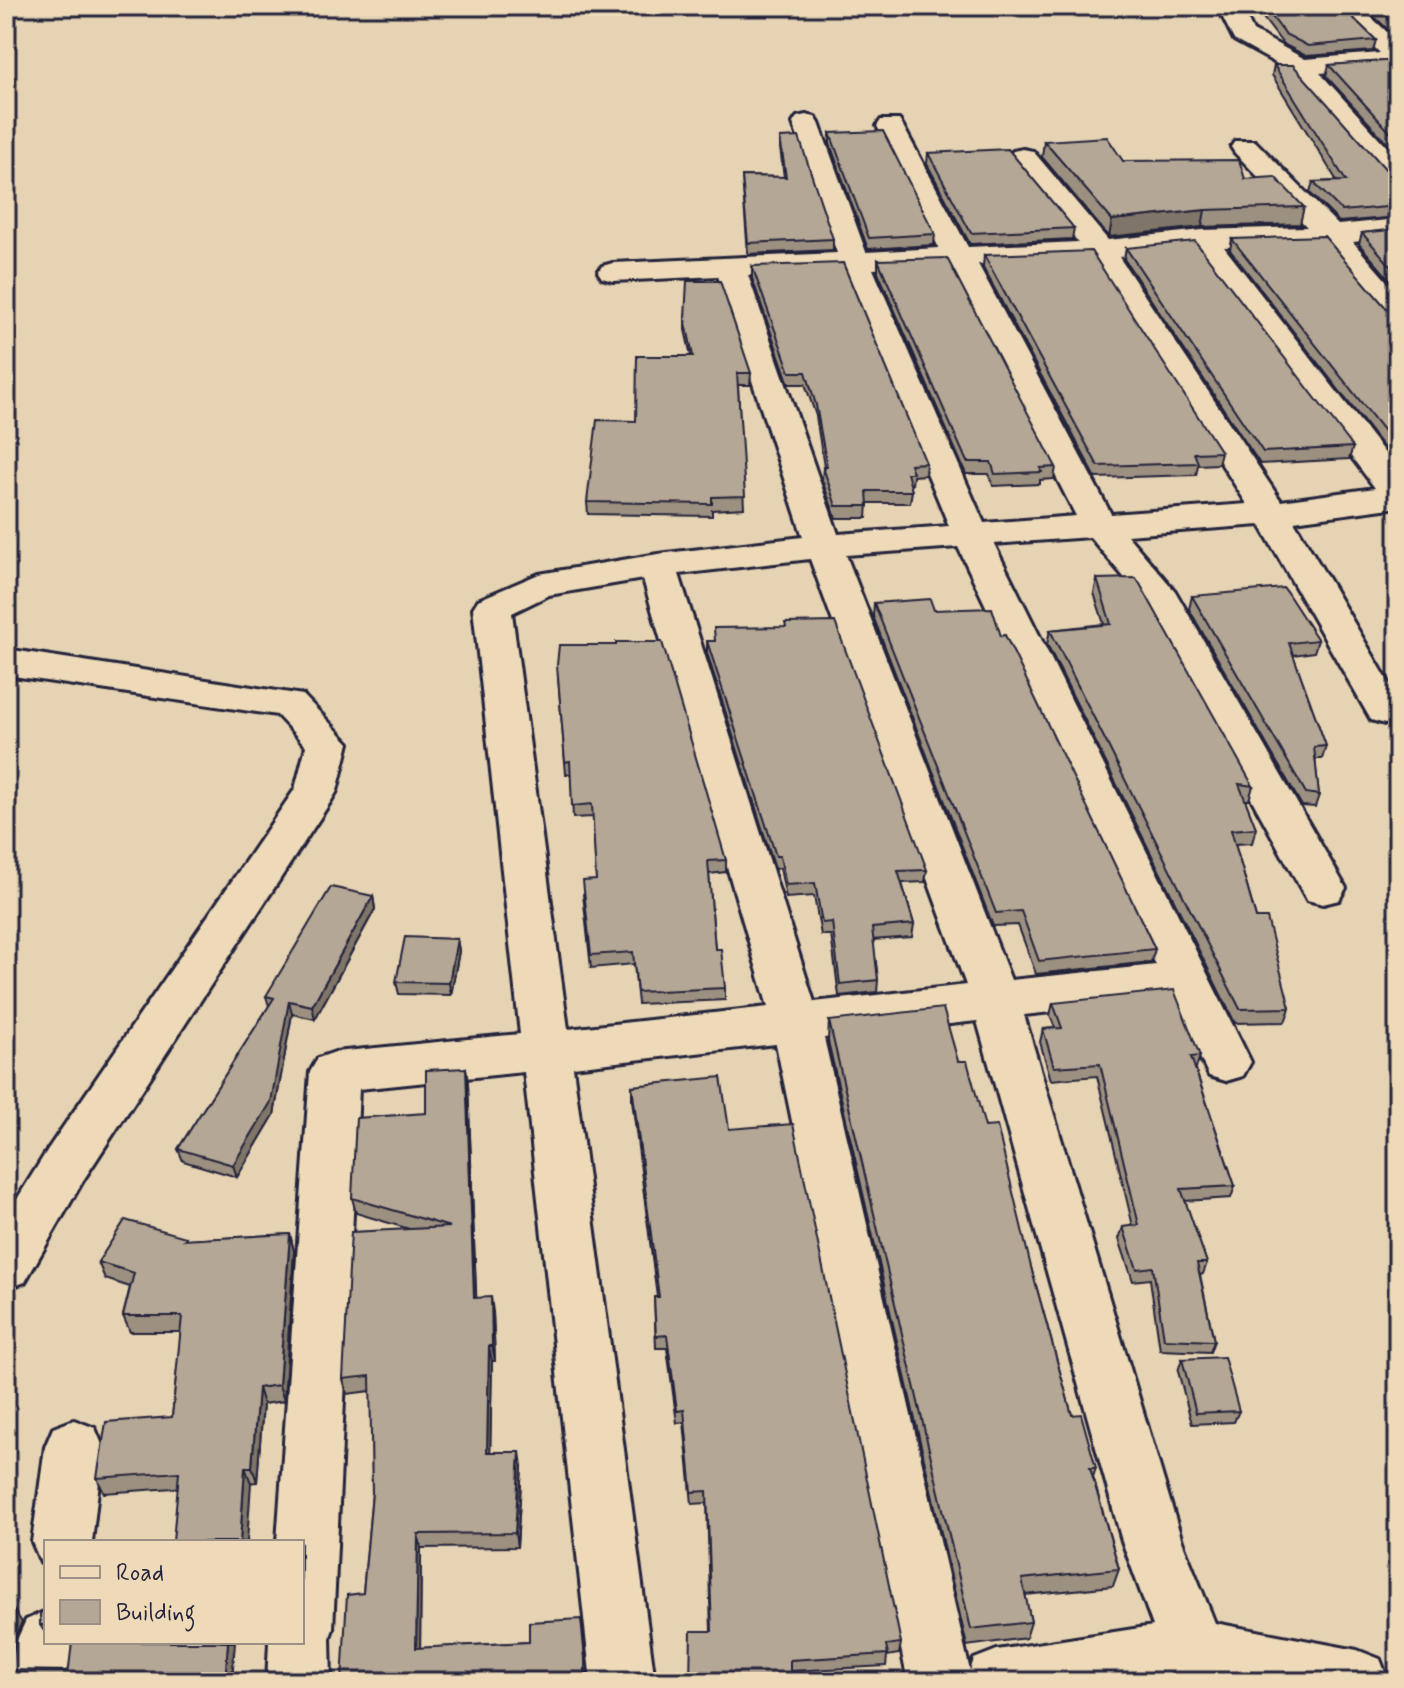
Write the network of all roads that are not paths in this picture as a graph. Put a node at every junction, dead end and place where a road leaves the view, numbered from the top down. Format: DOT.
graph roads {
  1 [pos="1229,6"];
  2 [pos="1345,6"];
  3 [pos="1398,58"];
  4 [pos="1301,67"];
  5 [pos="806,123"];
  6 [pos="890,126"];
  7 [pos="1245,147"];
  8 [pos="1023,157"];
  9 [pos="1398,176"];
  10 [pos="1398,228"];
  11 [pos="1331,235"];
  12 [pos="1202,239"];
  13 [pos="1100,250"];
  14 [pos="957,255"];
  15 [pos="854,259"];
  16 [pos="730,267"];
  17 [pos="613,272"];
  18 [pos="1398,313"];
  19 [pos="1398,495"];
  20 [pos="1271,513"];
  21 [pos="1099,525"];
  22 [pos="971,536"];
  23 [pos="824,546"];
  24 [pos="658,565"];
  25 [pos="6,662"];
  26 [pos="1385,711"];
  27 [pos="1323,888"];
  28 [pos="1184,980"];
  29 [pos="995,1000"];
  30 [pos="796,1022"];
  31 [pos="546,1053"];
  32 [pos="1226,1062"];
  33 [pos="6,1265"];
  34 [pos="74,1447"];
  35 [pos="62,1540"];
  36 [pos="304,1595"];
  37 [pos="48,1644"];
  38 [pos="301,1644"];
  39 [pos="1194,1651"];
  40 [pos="43,1682"];
  41 [pos="299,1682"];
  42 [pos="623,1682"];
  43 [pos="940,1682"];
  44 [pos="997,1682"];
  45 [pos="1357,1682"];
  1 -- 4 [label="street"];
  2 -- 3 [label="street"];
  3 -- 4 [label="street"];
  4 -- 9 [label="street"];
  5 -- 15 [label="street"];
  6 -- 14 [label="street"];
  7 -- 11 [label="street"];
  8 -- 13 [label="street"];
  10 -- 11 [label="street"];
  11 -- 12 [label="street"];
  11 -- 18 [label="street"];
  12 -- 13 [label="street"];
  12 -- 19 [label="street"];
  13 -- 14 [label="street"];
  13 -- 20 [label="street"];
  14 -- 15 [label="street"];
  14 -- 21 [label="street"];
  15 -- 16 [label="street"];
  15 -- 22 [label="street"];
  16 -- 17 [label="street"];
  16 -- 23 [label="street"];
  19 -- 20 [label="street"];
  20 -- 21 [label="street"];
  20 -- 26 [label="street"];
  21 -- 22 [label="street"];
  21 -- 27 [label="street"];
  22 -- 23 [label="street"];
  22 -- 28 [label="street"];
  23 -- 24 [label="street"];
  23 -- 29 [label="street"];
  24 -- 30 [label="street"];
  24 -- 31 [label="street"];
  25 -- 33 [label="street"];
  28 -- 29 [label="street"];
  28 -- 32 [label="street"];
  29 -- 30 [label="street"];
  29 -- 39 [label="street"];
  30 -- 31 [label="street"];
  30 -- 43 [label="street"];
  31 -- 36 [label="street"];
  31 -- 42 [label="street"];
  34 -- 35 [label="street"];
  37 -- 40 [label="street"];
  38 -- 41 [label="street"];
  39 -- 44 [label="street"];
  39 -- 45 [label="street"];
}
